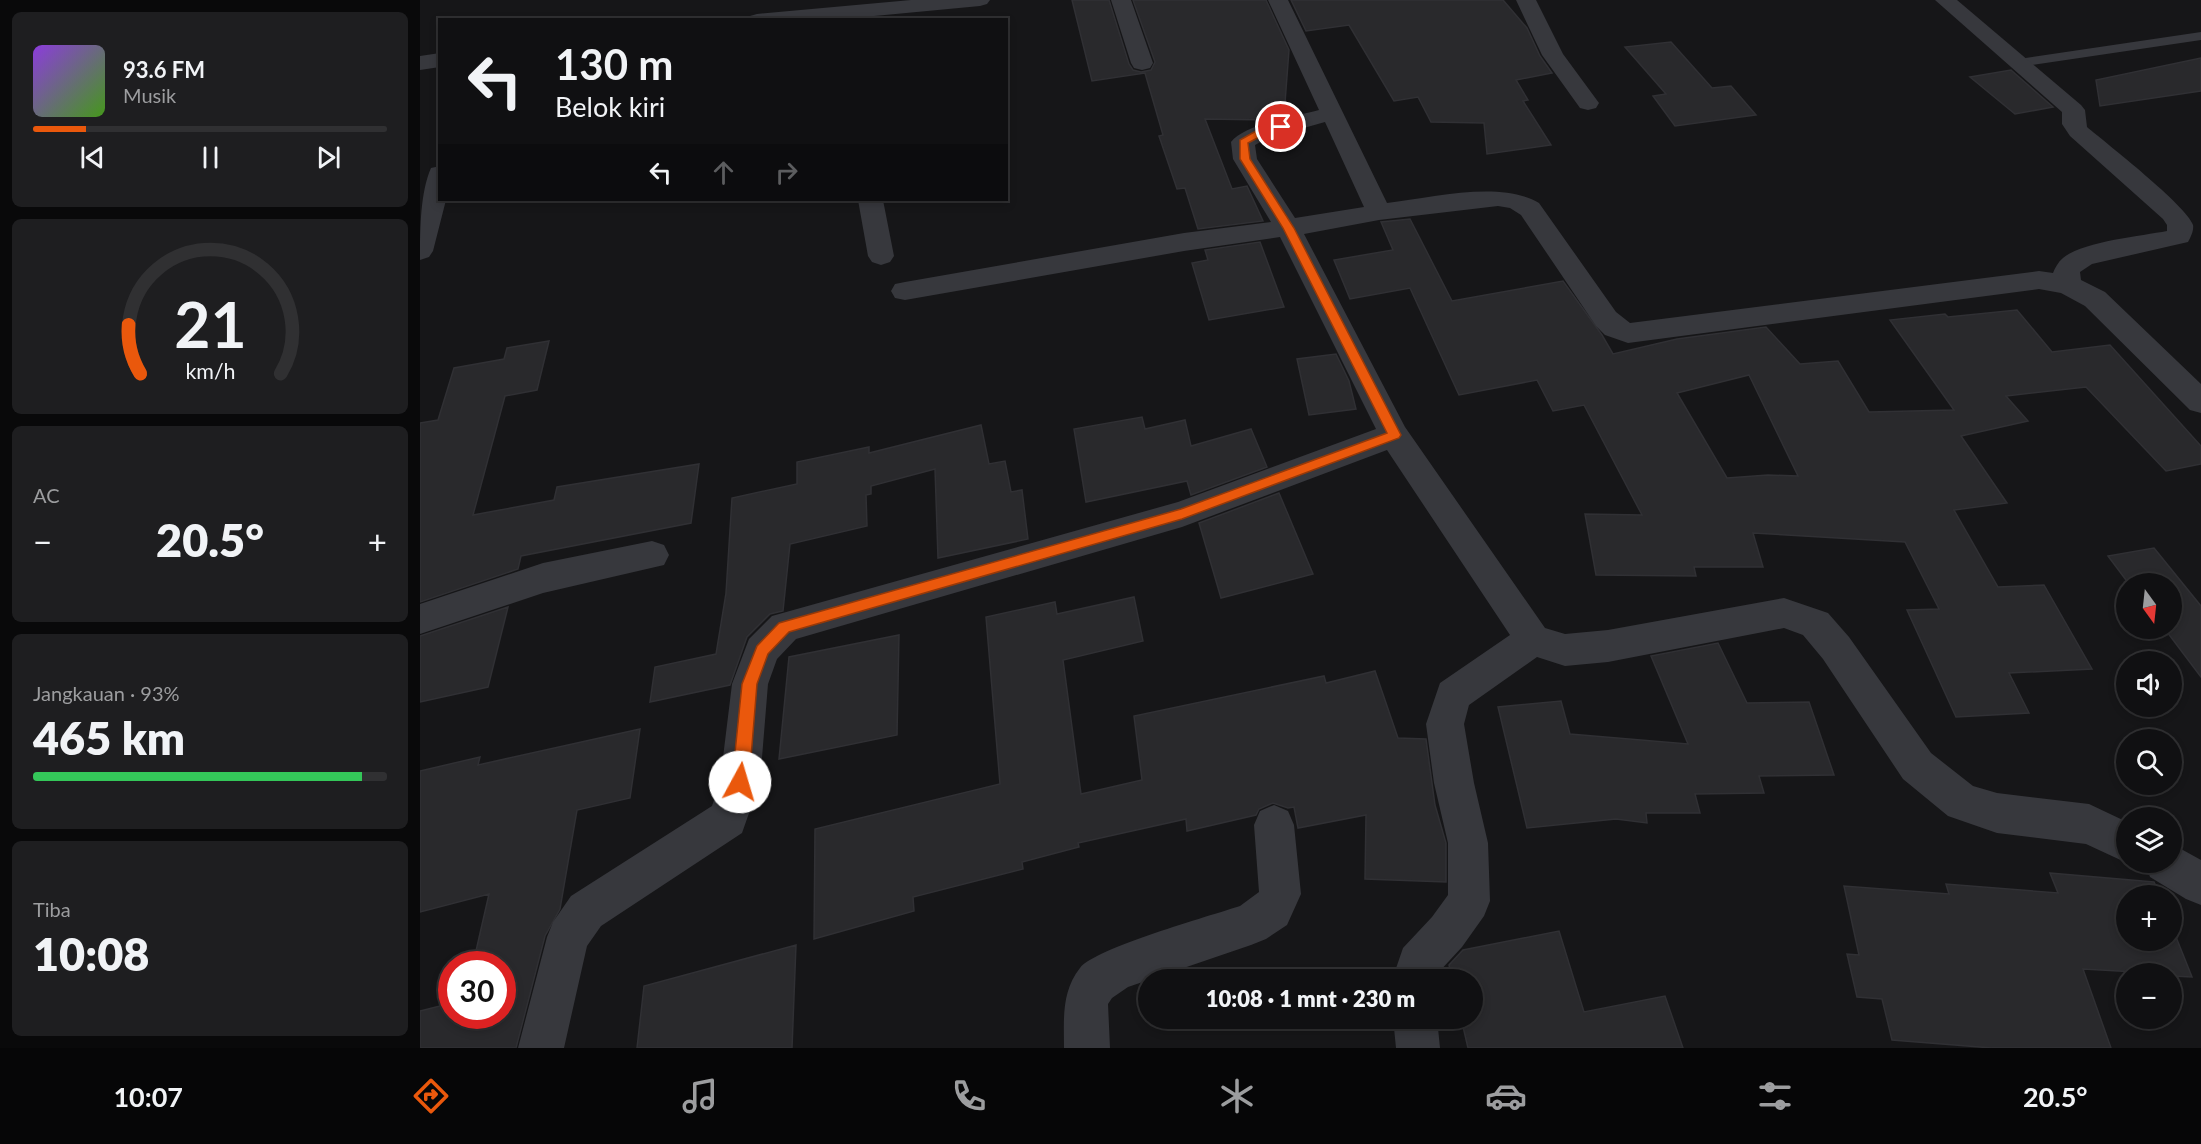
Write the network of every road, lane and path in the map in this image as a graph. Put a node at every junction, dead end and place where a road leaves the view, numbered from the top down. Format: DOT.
graph roads {
  1 [pos="980,0"];
  2 [pos="1121,0"];
  3 [pos="1278,0"];
  4 [pos="1526,0"];
  5 [pos="1945,0"];
  6 [pos="839,16"];
  7 [pos="798,18"];
  8 [pos="2201,36"];
  9 [pos="438,60"];
  10 [pos="420,63"];
  11 [pos="1142,63"];
  12 [pos="2019,63"];
  13 [pos="1588,103"];
  14 [pos="1334,112"];
  15 [pos="438,181"];
  16 [pos="870,201"];
  17 [pos="1379,212"];
  18 [pos="1288,228"];
  19 [pos="420,251"];
  20 [pos="881,256"];
  21 [pos="2068,285"];
  22 [pos="905,291"];
  23 [pos="2201,402"];
  24 [pos="1395,435"];
  25 [pos="652,555"];
  26 [pos="420,619"];
  27 [pos="1533,640"];
  28 [pos="1274,825"];
  29 [pos="2116,838"];
  30 [pos="2182,872"];
  31 [pos="2201,884"];
  32 [pos="1417,969"];
  33 [pos="541,1048"];
  34 [pos="1088,1048"];
  1 -- 6 [label="street"];
  2 -- 11 [label="street"];
  3 -- 14 [label="street"];
  4 -- 13 [label="street"];
  5 -- 12 [label="street"];
  6 -- 7 [label="street"];
  8 -- 12 [label="lane"];
  9 -- 10 [label="street"];
  12 -- 21 [label="street"];
  14 -- 17 [label="street"];
  14 -- 18 [label="street"];
  15 -- 19 [label="street"];
  16 -- 20 [label="street"];
  17 -- 18 [label="street"];
  17 -- 21 [label="street"];
  18 -- 22 [label="street"];
  18 -- 24 [label="street"];
  21 -- 23 [label="street"];
  24 -- 27 [label="street"];
  24 -- 33 [label="street"];
  25 -- 26 [label="street"];
  27 -- 29 [label="street"];
  27 -- 32 [label="street"];
  28 -- 34 [label="street"];
  30 -- 31 [label="street"];
}
